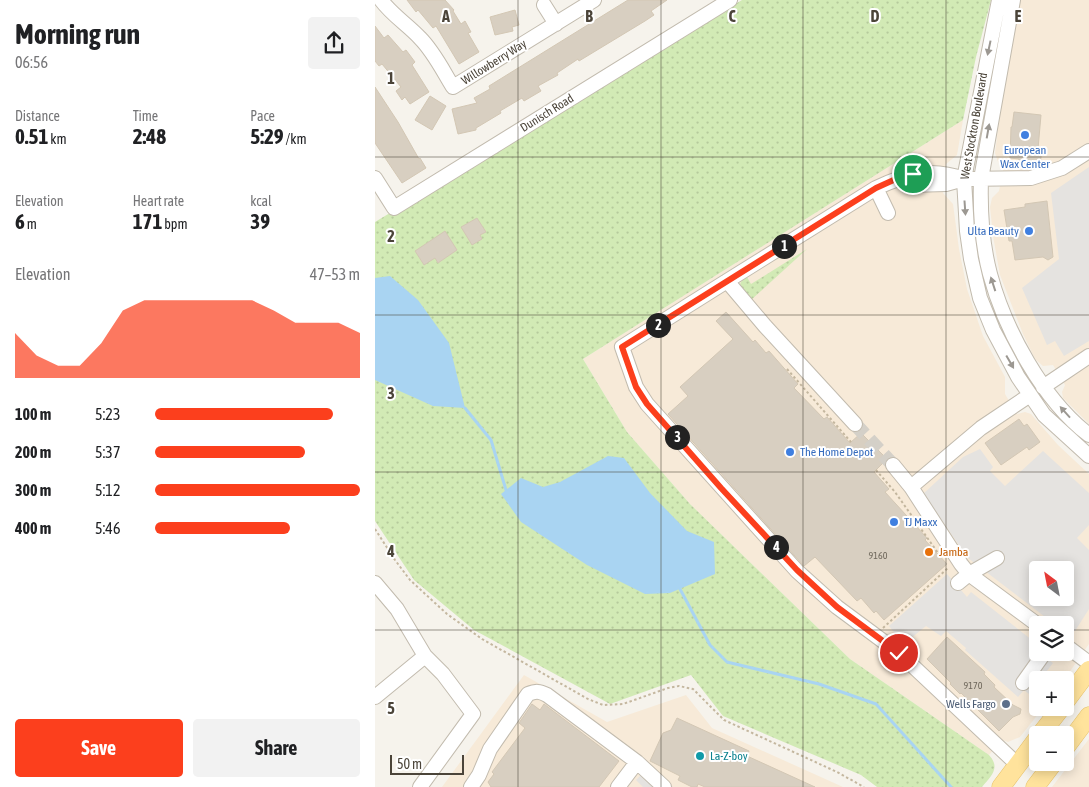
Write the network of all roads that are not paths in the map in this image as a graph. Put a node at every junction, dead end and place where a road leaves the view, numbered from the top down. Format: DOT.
graph roads {
  1 [pos="381,0"];
  2 [pos="594,0"];
  3 [pos="730,0"];
  4 [pos="999,0"];
  5 [pos="1013,0"];
  6 [pos="544,5"];
  7 [pos="555,24"];
  8 [pos="1089,151"];
  9 [pos="375,178"];
  10 [pos="964,179"];
  11 [pos="981,179"];
  12 [pos="876,188"];
  13 [pos="888,213"];
  14 [pos="727,281"];
  15 [pos="1089,356"];
  16 [pos="1043,387"];
  17 [pos="1030,395"];
  18 [pos="855,424"];
  19 [pos="1089,435"];
  20 [pos="1089,456"];
  21 [pos="893,465"];
  22 [pos="911,487"];
  23 [pos="997,558"];
  24 [pos="969,574"];
  25 [pos="375,583"];
  26 [pos="957,583"];
  27 [pos="1029,618"];
  28 [pos="1074,652"];
  29 [pos="425,656"];
  30 [pos="1039,661"];
  31 [pos="1089,663"];
  32 [pos="1089,670"];
  33 [pos="1023,683"];
  34 [pos="1074,690"];
  35 [pos="375,697"];
  36 [pos="1087,723"];
  37 [pos="1074,738"];
  38 [pos="1029,750"];
  39 [pos="637,762"];
  40 [pos="1018,765"];
  41 [pos="1047,771"];
  42 [pos="420,787"];
  43 [pos="471,787"];
  44 [pos="618,787"];
  45 [pos="664,787"];
  46 [pos="1001,787"];
  47 [pos="1035,787"];
  1 -- 7 [label="street, Willowberry Way"];
  2 -- 7 [label="street, Willowberry Way"];
  3 -- 9 [label="street, Dunisch Road"];
  4 -- 10 [label="street, West Stockton Boulevard, one-way"];
  11 -- 5 [label="street, West Stockton Boulevard, one-way"];
  6 -- 7 [label="street"];
  8 -- 11 [label="street"];
  10 -- 11 [label="street"];
  10 -- 12 [label="street"];
  10 -- 17 [label="street, West Stockton Boulevard, one-way"];
  16 -- 11 [label="street, West Stockton Boulevard, one-way"];
  12 -- 13 [label="street"];
  12 -- 14 [label="street"];
  14 -- 18 [label="street"];
  14 -- 40 [label="street"];
  15 -- 16 [label="street"];
  19 -- 16 [label="street, West Stockton Boulevard, one-way"];
  17 -- 20 [label="street, West Stockton Boulevard"];
  17 -- 22 [label="street"];
  21 -- 22 [label="street"];
  22 -- 24 [label="street"];
  23 -- 24 [label="street"];
  24 -- 26 [label="street"];
  24 -- 27 [label="street"];
  25 -- 29 [label="street"];
  28 -- 31 [label="street"];
  29 -- 35 [label="street"];
  29 -- 42 [label="street"];
  30 -- 33 [label="street"];
  32 -- 34 [label="main road"];
  36 -- 37 [label="main road"];
  38 -- 40 [label="main road"];
  39 -- 43 [label="street"];
  39 -- 44 [label="street"];
  39 -- 45 [label="street"];
  40 -- 46 [label="main road"];
  41 -- 47 [label="main road"];
}
